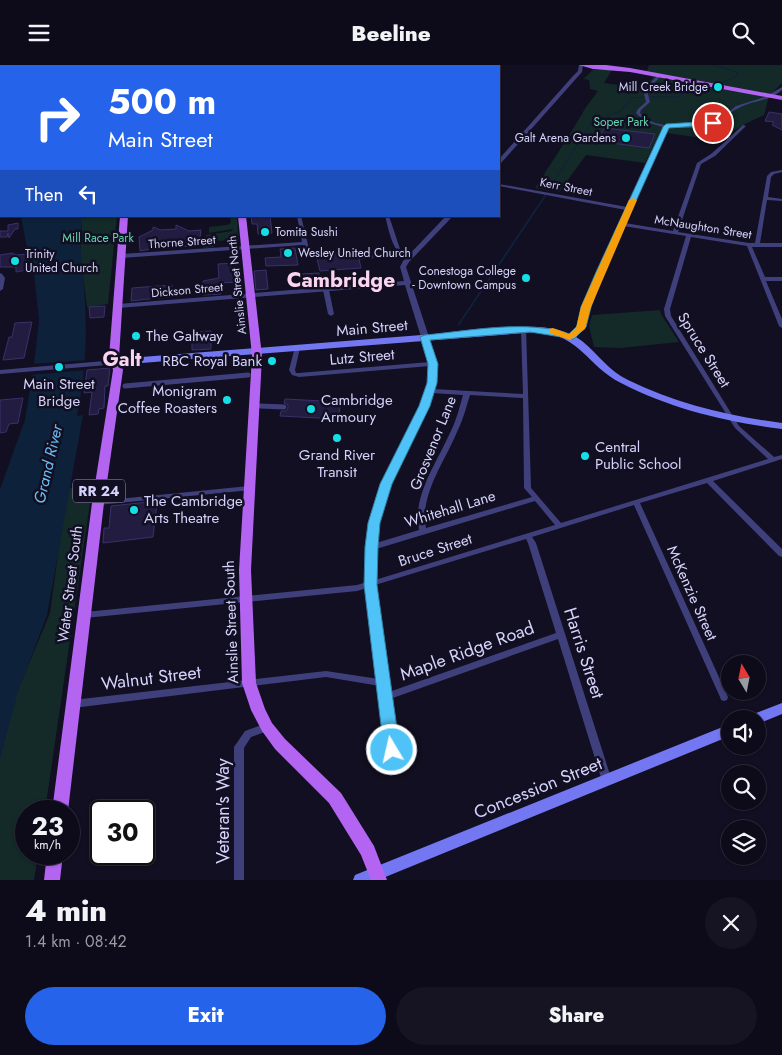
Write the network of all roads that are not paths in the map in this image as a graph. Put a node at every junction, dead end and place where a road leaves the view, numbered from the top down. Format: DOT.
graph roads {
  1 [pos="603,65"];
  2 [pos="610,65"];
  3 [pos="581,67"];
  4 [pos="593,67"];
  5 [pos="625,70"];
  6 [pos="659,76"];
  7 [pos="782,88"];
  8 [pos="771,96"];
  9 [pos="782,98"];
  10 [pos="713,123"];
  11 [pos="744,126"];
  12 [pos="666,127"];
  13 [pos="728,139"];
  14 [pos="500,161"];
  15 [pos="782,171"];
  16 [pos="500,185"];
  17 [pos="766,198"];
  18 [pos="782,200"];
  19 [pos="629,209"];
  20 [pos="124,217"];
  21 [pos="242,217"];
  22 [pos="299,217"];
  23 [pos="387,217"];
  24 [pos="449,217"];
  25 [pos="622,224"];
  26 [pos="675,233"];
  27 [pos="689,235"];
  28 [pos="304,243"];
  29 [pos="749,245"];
  30 [pos="757,245"];
  31 [pos="782,245"];
  32 [pos="246,247"];
  33 [pos="307,253"];
  34 [pos="121,256"];
  35 [pos="409,258"];
  36 [pos="0,275"];
  37 [pos="763,279"];
  38 [pos="782,279"];
  39 [pos="407,283"];
  40 [pos="0,289"];
  41 [pos="326,290"];
  42 [pos="251,296"];
  43 [pos="118,306"];
  44 [pos="331,314"];
  45 [pos="780,317"];
  46 [pos="782,326"];
  47 [pos="524,329"];
  48 [pos="425,337"];
  49 [pos="570,337"];
  50 [pos="297,348"];
  51 [pos="256,351"];
  52 [pos="116,363"];
  53 [pos="433,364"];
  54 [pos="0,373"];
  55 [pos="248,375"];
  56 [pos="125,386"];
  57 [pos="430,391"];
  58 [pos="467,393"];
  59 [pos="526,396"];
  60 [pos="260,406"];
  61 [pos="284,407"];
  62 [pos="732,419"];
  63 [pos="782,426"];
  64 [pos="782,457"];
  65 [pos="773,460"];
  66 [pos="708,480"];
  67 [pos="249,488"];
  68 [pos="536,498"];
  69 [pos="636,502"];
  70 [pos="98,503"];
  71 [pos="559,525"];
  72 [pos="424,532"];
  73 [pos="527,535"];
  74 [pos="372,547"];
  75 [pos="782,554"];
  76 [pos="371,585"];
  77 [pos="246,599"];
  78 [pos="85,615"];
  79 [pos="561,635"];
  80 [pos="249,683"];
  81 [pos="382,683"];
  82 [pos="721,690"];
  83 [pos="384,697"];
  84 [pos="73,704"];
  85 [pos="782,708"];
  86 [pos="766,715"];
  87 [pos="267,727"];
  88 [pos="721,733"];
  89 [pos="386,767"];
  90 [pos="607,781"];
  91 [pos="61,800"];
  92 [pos="54,865"];
  93 [pos="378,877"];
  94 [pos="52,880"];
  95 [pos="239,880"];
  96 [pos="360,880"];
  1 -- 4 [label="main road"];
  2 -- 5 [label="main road"];
  3 -- 4 [label="main road"];
  3 -- 14 [label="street"];
  4 -- 5 [label="main road"];
  5 -- 6 [label="main road"];
  6 -- 8 [label="main road"];
  6 -- 12 [label="street"];
  7 -- 8 [label="street"];
  8 -- 9 [label="main road"];
  8 -- 10 [label="street"];
  10 -- 12 [label="street"];
  10 -- 13 [label="street"];
  11 -- 13 [label="street"];
  12 -- 19 [label="street"];
  13 -- 26 [label="street"];
  15 -- 17 [label="street"];
  16 -- 19 [label="street, Kerr Street"];
  17 -- 18 [label="street"];
  17 -- 30 [label="street"];
  19 -- 25 [label="street"];
  20 -- 34 [label="main road, RR 24"];
  21 -- 32 [label="main road, Ainslie Street North"];
  22 -- 28 [label="street"];
  23 -- 35 [label="street"];
  24 -- 35 [label="street"];
  25 -- 26 [label="street, McNaughton Street"];
  25 -- 49 [label="street"];
  26 -- 27 [label="street, McNaughton Street"];
  27 -- 29 [label="street, McNaughton Street"];
  27 -- 62 [label="street, Spruce Street"];
  28 -- 32 [label="street, Thorne Street"];
  28 -- 33 [label="street"];
  29 -- 30 [label="street, McNaughton Street"];
  29 -- 37 [label="street"];
  30 -- 31 [label="street, McNaughton Street"];
  32 -- 34 [label="street, Thorne Street"];
  32 -- 42 [label="main road, Ainslie Street North"];
  34 -- 43 [label="main road, RR 24"];
  35 -- 39 [label="street"];
  36 -- 40 [label="street"];
  37 -- 38 [label="street"];
  37 -- 45 [label="street"];
  39 -- 41 [label="street, Dickson Street"];
  39 -- 48 [label="street"];
  41 -- 42 [label="street, Dickson Street"];
  41 -- 44 [label="street"];
  42 -- 43 [label="street, Dickson Street"];
  42 -- 51 [label="main road, Ainslie Street North"];
  43 -- 52 [label="main road, RR 24"];
  45 -- 46 [label="street"];
  47 -- 48 [label="main road, Main Street"];
  47 -- 49 [label="main road, Main Street"];
  47 -- 59 [label="street"];
  48 -- 50 [label="main road, Main Street"];
  48 -- 53 [label="street"];
  49 -- 62 [label="main road, Main Street"];
  50 -- 51 [label="main road, Main Street"];
  50 -- 53 [label="street, Lutz Street"];
  51 -- 52 [label="main road, Main Street"];
  51 -- 67 [label="main road, Ainslie Street South"];
  52 -- 54 [label="street, Main Street"];
  52 -- 70 [label="main road, Water Street South / RR 24"];
  53 -- 57 [label="street"];
  55 -- 56 [label="street"];
  57 -- 58 [label="street"];
  57 -- 74 [label="street"];
  58 -- 59 [label="street"];
  58 -- 72 [label="street, Grosvenor Lane"];
  59 -- 68 [label="street"];
  60 -- 61 [label="street"];
  62 -- 63 [label="main road, Main Street"];
  62 -- 65 [label="street, Spruce Street"];
  64 -- 65 [label="street, Bruce Street"];
  65 -- 66 [label="street, Bruce Street"];
  66 -- 69 [label="street, Bruce Street"];
  66 -- 75 [label="street"];
  67 -- 70 [label="street"];
  67 -- 77 [label="main road, Ainslie Street South"];
  68 -- 71 [label="street"];
  68 -- 72 [label="street, Whitehall Lane"];
  69 -- 71 [label="street, Bruce Street"];
  69 -- 82 [label="street, McKenzie Street"];
  70 -- 78 [label="main road, Water Street South / RR 24"];
  71 -- 73 [label="street, Bruce Street"];
  72 -- 74 [label="street, Whitehall Lane"];
  73 -- 76 [label="street, Bruce Street"];
  73 -- 79 [label="street, Harris Street"];
  74 -- 76 [label="street"];
  76 -- 77 [label="street, Bruce Street"];
  76 -- 81 [label="street"];
  77 -- 78 [label="street, Bruce Street"];
  77 -- 80 [label="main road, Ainslie Street South"];
  78 -- 84 [label="main road, Water Street South / RR 24"];
  79 -- 83 [label="street, Maple Ridge Road"];
  79 -- 90 [label="street, Harris Street"];
  80 -- 81 [label="street, Walnut Street"];
  80 -- 84 [label="street, Walnut Street"];
  80 -- 87 [label="main road, Ainslie Street South"];
  81 -- 83 [label="street"];
  83 -- 89 [label="street"];
  84 -- 91 [label="main road, Water Street South / RR 24"];
  85 -- 86 [label="main road"];
  87 -- 93 [label="main road, Ainslie Street South"];
  87 -- 95 [label="street, Veteran's Way"];
  88 -- 90 [label="main road, Concession Street"];
  90 -- 93 [label="main road, Concession Street"];
  92 -- 94 [label="main road"];
  93 -- 96 [label="main road, Concession Street"];
}
